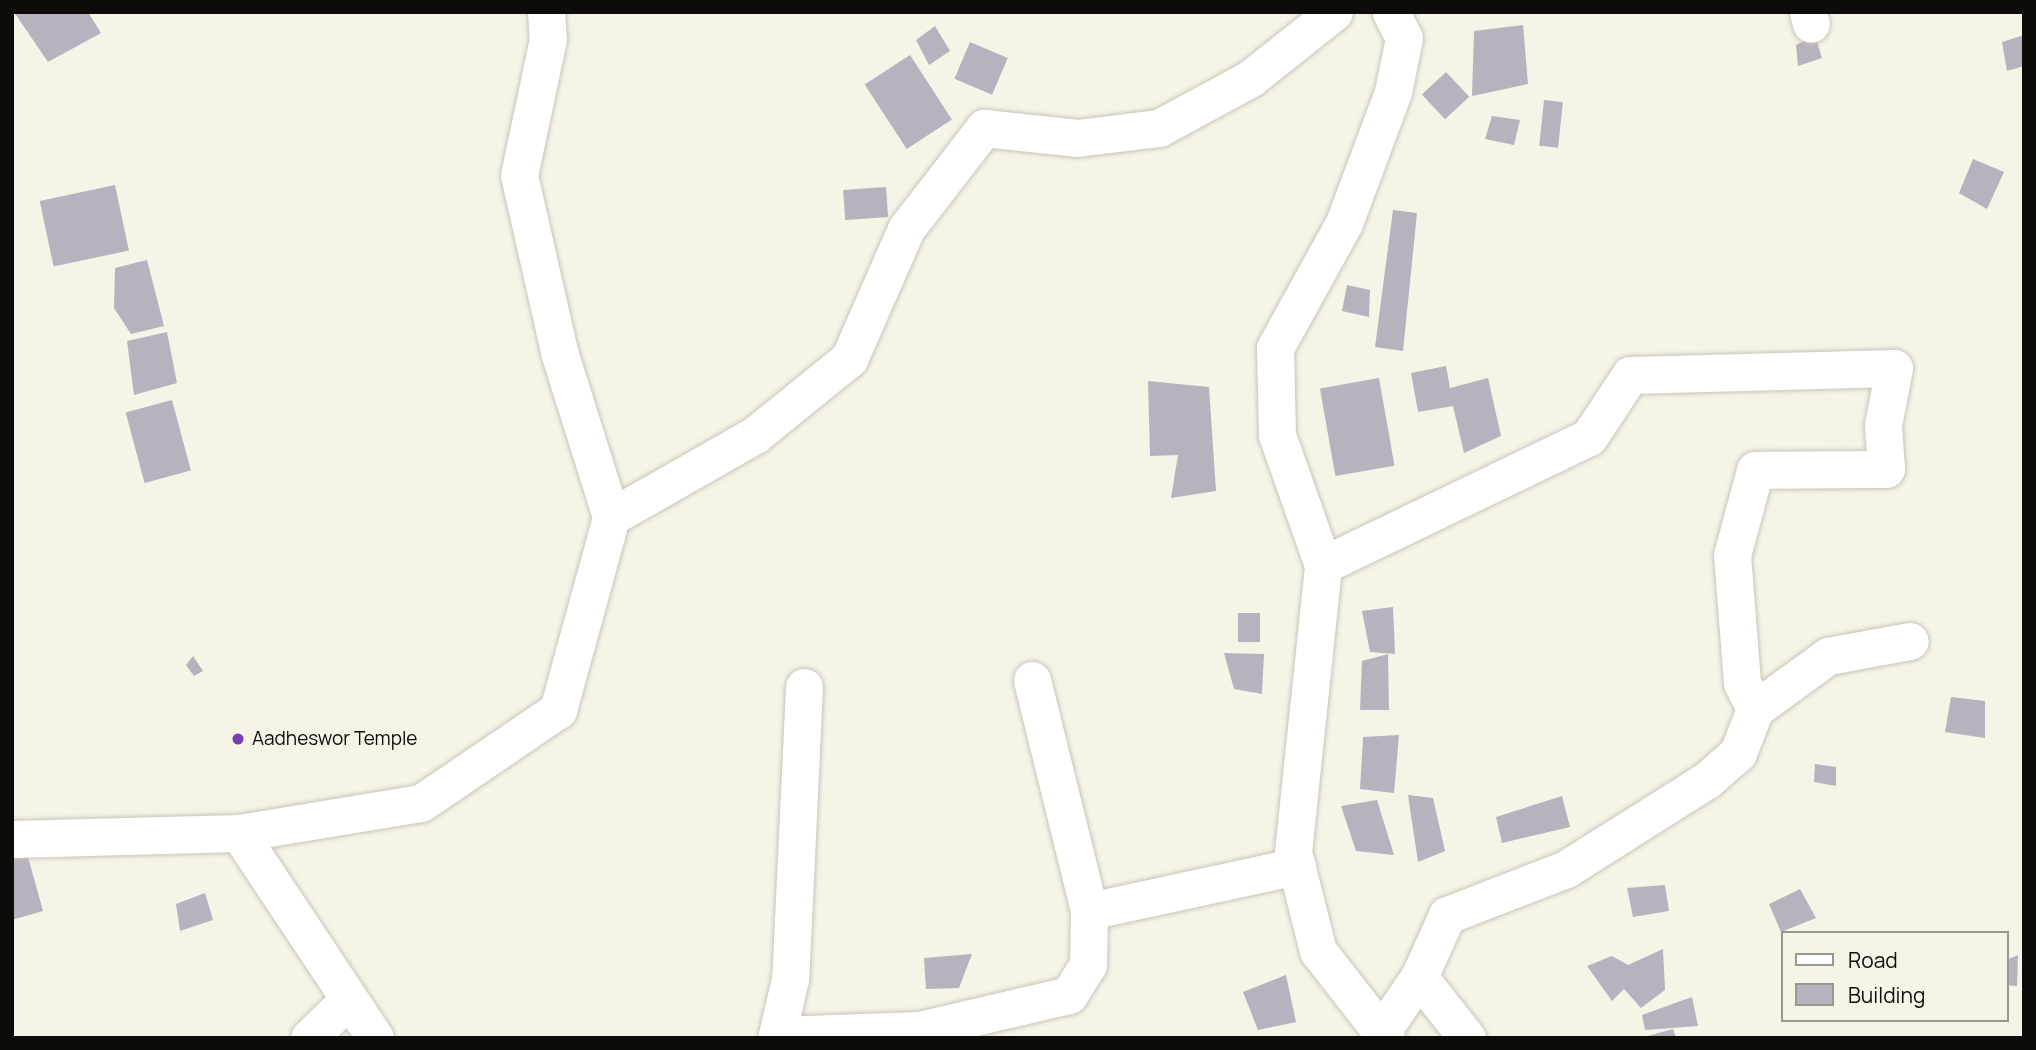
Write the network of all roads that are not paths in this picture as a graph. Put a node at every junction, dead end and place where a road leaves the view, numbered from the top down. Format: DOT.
graph roads {
  1 [pos="546,12"];
  2 [pos="1334,12"];
  3 [pos="1391,12"];
  4 [pos="611,517"];
  5 [pos="1322,565"];
  6 [pos="1910,641"];
  7 [pos="1032,680"];
  8 [pos="804,687"];
  9 [pos="1755,709"];
  10 [pos="239,833"];
  11 [pos="12,839"];
  12 [pos="1297,866"];
  13 [pos="1089,911"];
  14 [pos="1419,977"];
  15 [pos="346,1002"];
  16 [pos="919,1034"];
  17 [pos="1384,1035"];
  18 [pos="776,1036"];
  19 [pos="309,1038"];
  20 [pos="375,1038"];
  21 [pos="1467,1038"];
  1 -- 4 [label="street"];
  2 -- 4 [label="street"];
  3 -- 5 [label="street"];
  4 -- 10 [label="street"];
  5 -- 9 [label="street"];
  5 -- 12 [label="street"];
  6 -- 9 [label="street"];
  7 -- 13 [label="street"];
  8 -- 18 [label="street"];
  9 -- 14 [label="street"];
  10 -- 11 [label="street"];
  10 -- 15 [label="street"];
  12 -- 13 [label="street"];
  12 -- 17 [label="street"];
  13 -- 16 [label="street"];
  14 -- 17 [label="street"];
  14 -- 21 [label="street"];
  15 -- 19 [label="street"];
  15 -- 20 [label="street"];
  16 -- 18 [label="street"];
}
